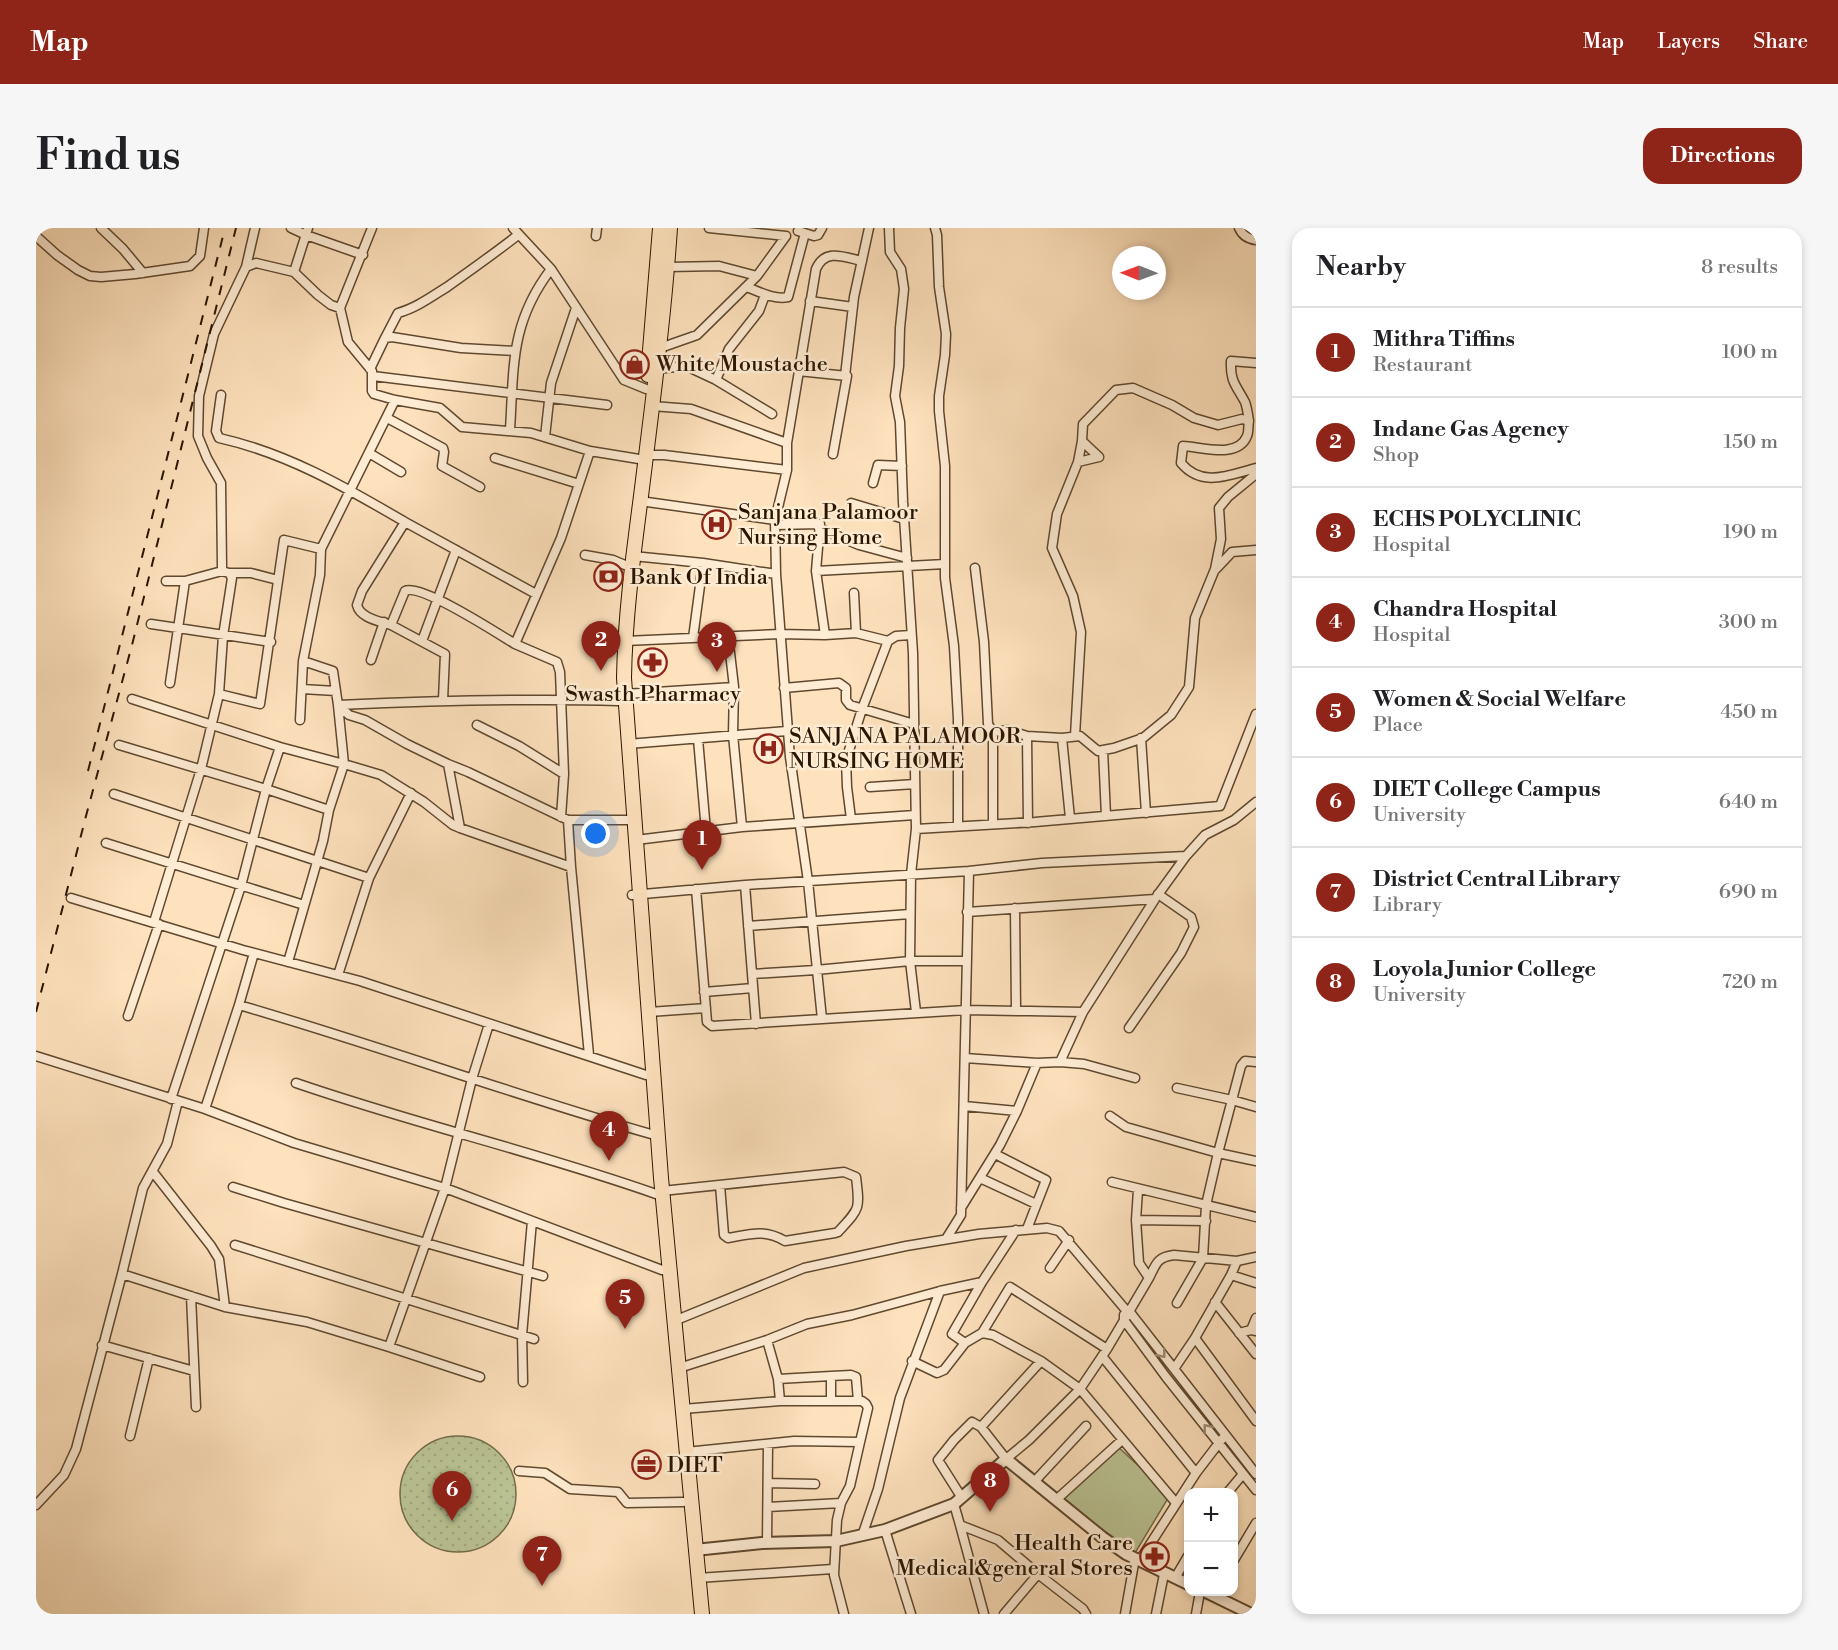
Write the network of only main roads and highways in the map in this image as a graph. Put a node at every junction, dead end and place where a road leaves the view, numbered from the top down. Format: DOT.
graph roads {
  1 [pos="660,228"];
  2 [pos="670,228"];
  3 [pos="650,389"];
  4 [pos="643,458"];
  5 [pos="629,560"];
  6 [pos="622,698"];
  7 [pos="636,895"];
  8 [pos="659,1193"];
  9 [pos="666,1269"];
  10 [pos="696,1614"];
  11 [pos="702,1614"];
  1 -- 3 [label="highway"];
  2 -- 3 [label="highway"];
  3 -- 4 [label="highway"];
  3 -- 4 [label="highway"];
  4 -- 5 [label="highway"];
  4 -- 5 [label="highway"];
  5 -- 6 [label="highway"];
  5 -- 6 [label="highway"];
  6 -- 7 [label="highway"];
  6 -- 7 [label="highway"];
  7 -- 8 [label="highway"];
  7 -- 8 [label="highway"];
  8 -- 9 [label="highway"];
  9 -- 10 [label="highway"];
  9 -- 11 [label="highway"];
}
